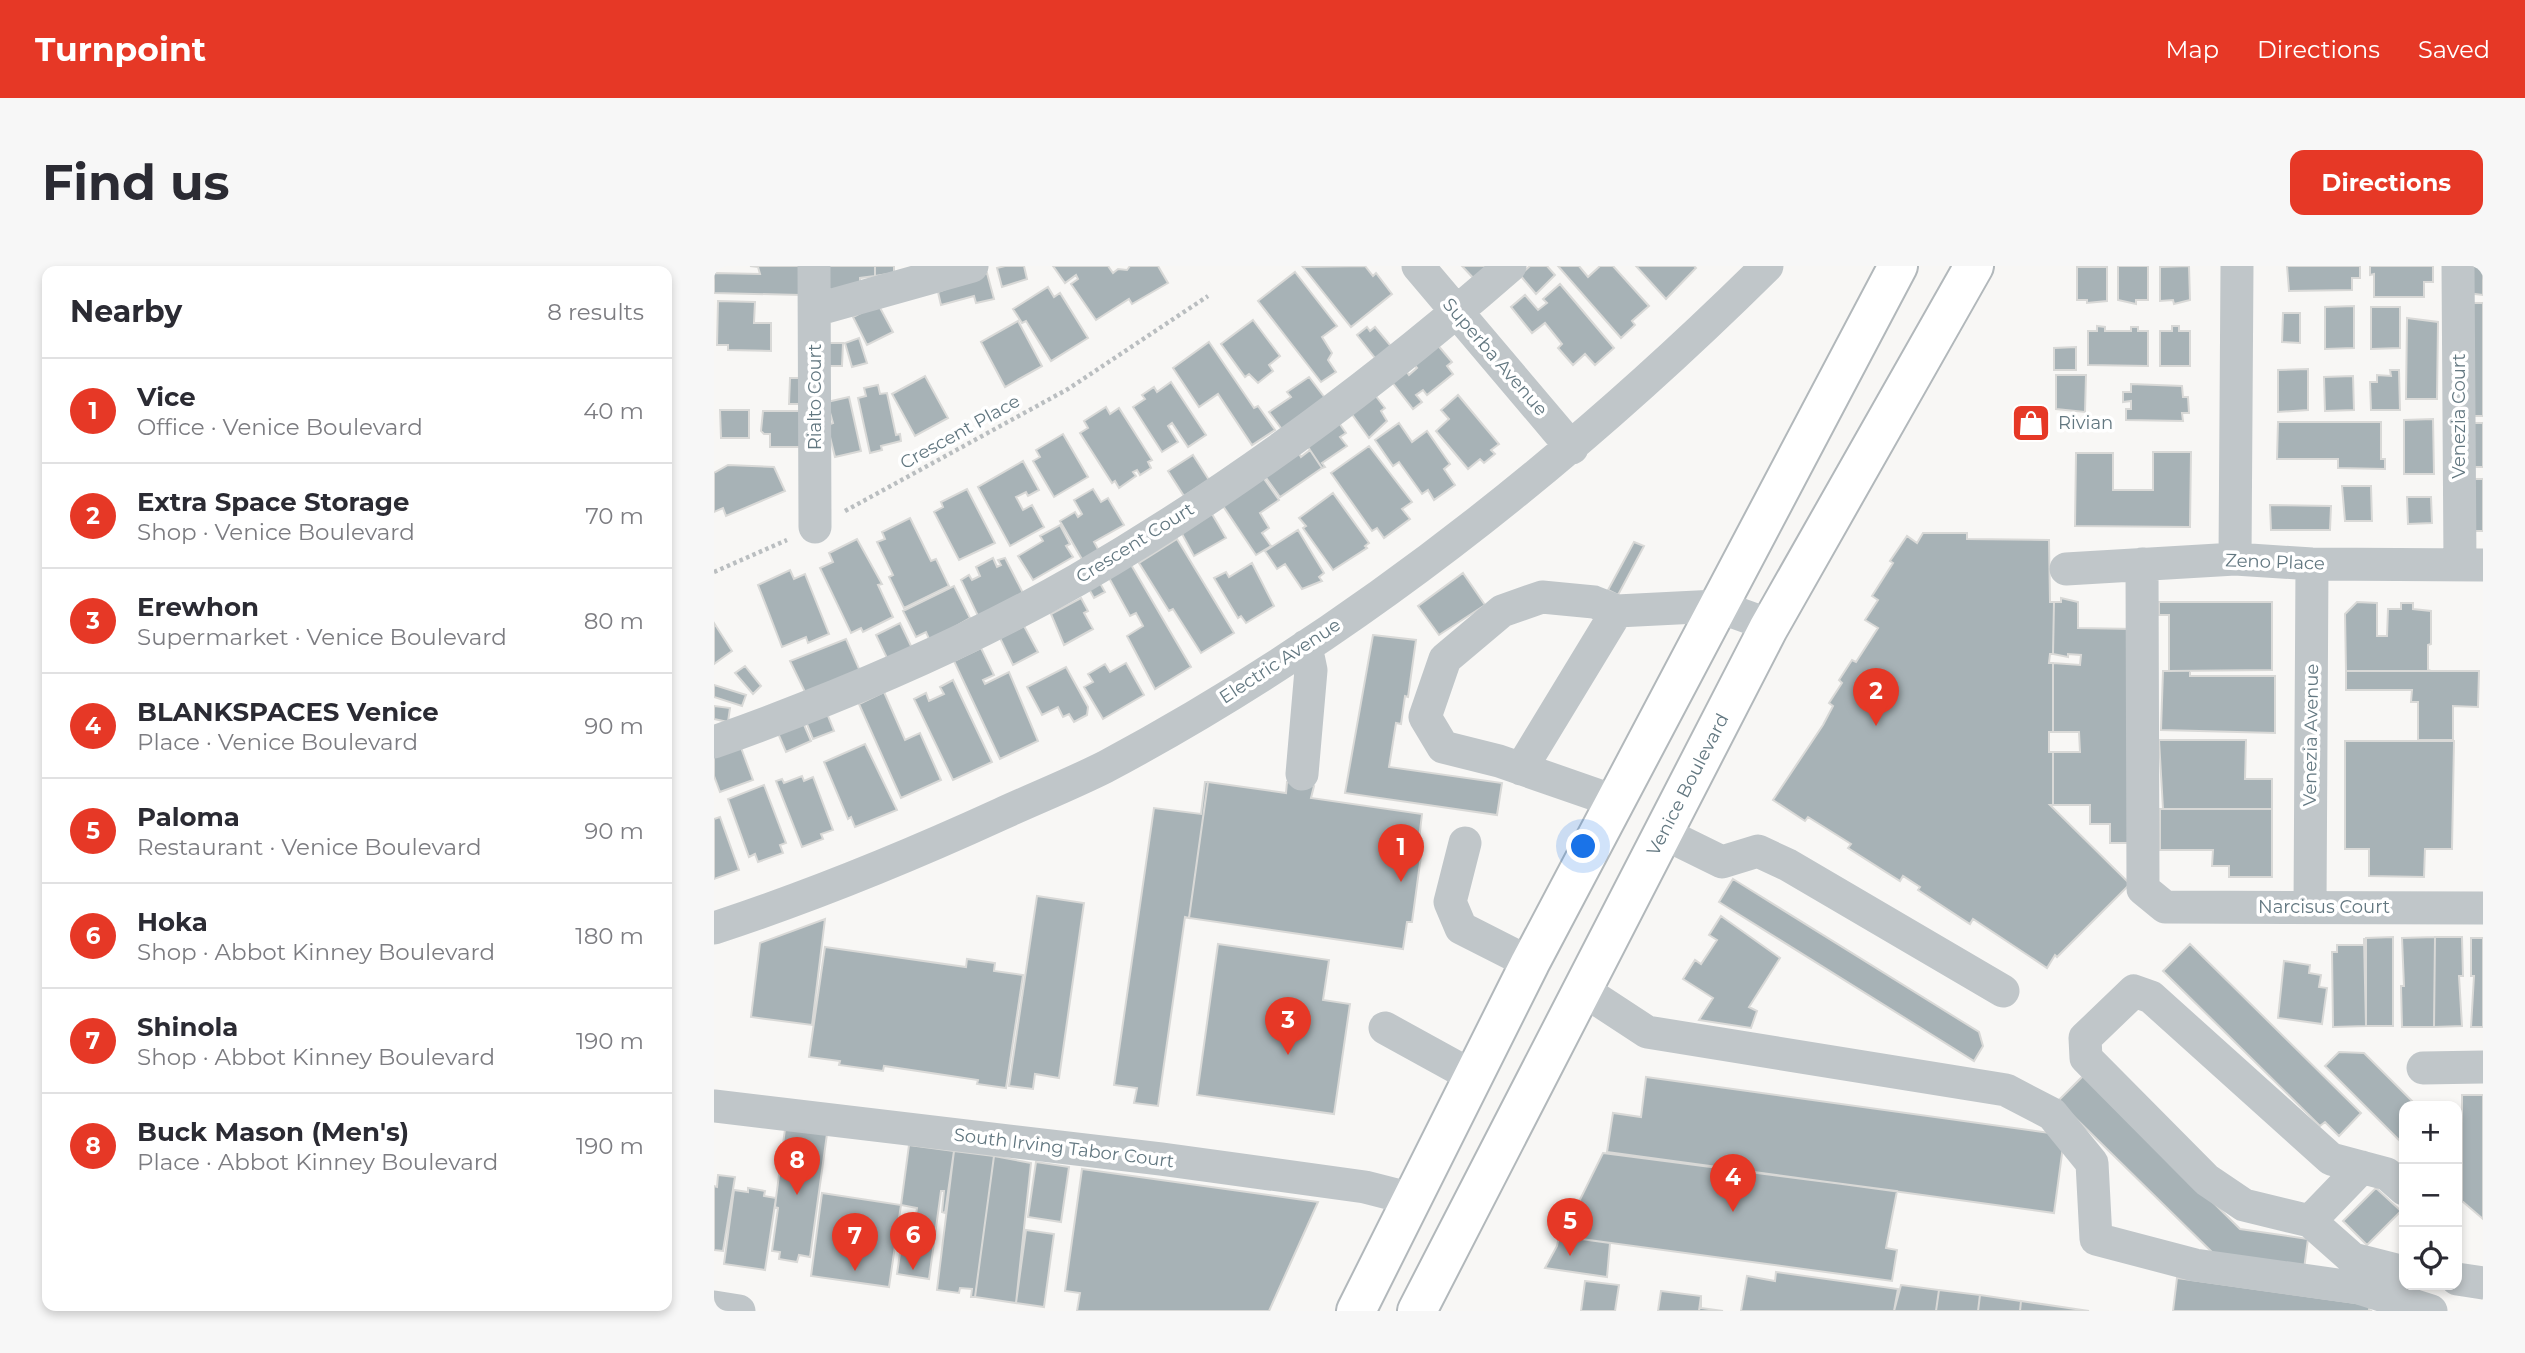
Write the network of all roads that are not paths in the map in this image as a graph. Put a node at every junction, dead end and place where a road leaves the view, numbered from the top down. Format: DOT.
graph roads {
  1 [pos="814,266"];
  2 [pos="972,266"];
  3 [pos="1418,266"];
  4 [pos="1510,266"];
  5 [pos="1768,266"];
  6 [pos="1898,266"];
  7 [pos="1974,266"];
  8 [pos="2237,266"];
  9 [pos="2458,266"];
  10 [pos="815,310"];
  11 [pos="1456,314"];
  12 [pos="1573,448"];
  13 [pos="815,527"];
  14 [pos="2235,559"];
  15 [pos="2142,564"];
  16 [pos="2312,564"];
  17 [pos="2472,565"];
  18 [pos="2066,569"];
  19 [pos="1717,606"];
  20 [pos="1617,611"];
  21 [pos="1768,629"];
  22 [pos="1306,646"];
  23 [pos="714,742"];
  24 [pos="1521,769"];
  25 [pos="1302,774"];
  26 [pos="1617,802"];
  27 [pos="1663,833"];
  28 [pos="1465,843"];
  29 [pos="2310,907"];
  30 [pos="2483,908"];
  31 [pos="1550,926"];
  32 [pos="714,928"];
  33 [pos="1531,963"];
  34 [pos="1583,990"];
  35 [pos="2003,991"];
  36 [pos="1385,1028"];
  37 [pos="2483,1067"];
  38 [pos="2423,1068"];
  39 [pos="1474,1077"];
  40 [pos="714,1106"];
  41 [pos="2362,1167"];
  42 [pos="2399,1185"];
  43 [pos="1412,1199"];
  44 [pos="2310,1221"];
  45 [pos="2399,1271"];
  46 [pos="2462,1280"];
  47 [pos="2483,1283"];
  48 [pos="714,1307"];
  49 [pos="739,1311"];
  50 [pos="1356,1311"];
  51 [pos="1417,1311"];
  52 [pos="2431,1311"];
  1 -- 10 [label="street, Rialto Court"];
  2 -- 10 [label="street"];
  3 -- 11 [label="street, Superba Avenue"];
  4 -- 11 [label="street, Crescent Court"];
  5 -- 12 [label="street, Electric Avenue"];
  6 -- 19 [label="main road"];
  7 -- 21 [label="main road, Venice Boulevard"];
  8 -- 14 [label="street"];
  9 -- 17 [label="street, Venezia Court"];
  10 -- 13 [label="street, Rialto Court"];
  11 -- 12 [label="street, Superba Avenue"];
  11 -- 23 [label="street, Crescent Court"];
  12 -- 22 [label="street, Electric Avenue"];
  14 -- 15 [label="street, Zeno Place"];
  14 -- 16 [label="street, Zeno Place"];
  15 -- 18 [label="street, Zeno Place"];
  15 -- 29 [label="street, Narcisus Court"];
  16 -- 17 [label="street, Zeno Place"];
  16 -- 29 [label="street, Venezia Avenue"];
  19 -- 20 [label="street"];
  19 -- 21 [label="street"];
  19 -- 26 [label="main road"];
  20 -- 24 [label="street"];
  20 -- 24 [label="street"];
  21 -- 27 [label="main road, Venice Boulevard"];
  22 -- 25 [label="street"];
  22 -- 32 [label="street, Electric Avenue"];
  24 -- 26 [label="street"];
  26 -- 31 [label="main road"];
  27 -- 34 [label="main road, Venice Boulevard"];
  27 -- 35 [label="street"];
  28 -- 33 [label="street"];
  29 -- 30 [label="street, Narcisus Court"];
  31 -- 33 [label="main road"];
  31 -- 34 [label="main road"];
  33 -- 39 [label="main road"];
  34 -- 51 [label="main road, Venice Boulevard"];
  34 -- 52 [label="street"];
  36 -- 39 [label="street"];
  37 -- 38 [label="street"];
  39 -- 43 [label="main road"];
  40 -- 43 [label="street, South Irving Tabor Court"];
  41 -- 42 [label="street"];
  41 -- 44 [label="street"];
  41 -- 44 [label="street"];
  43 -- 50 [label="main road"];
  44 -- 45 [label="street"];
  46 -- 47 [label="street"];
  48 -- 49 [label="street"];
}
